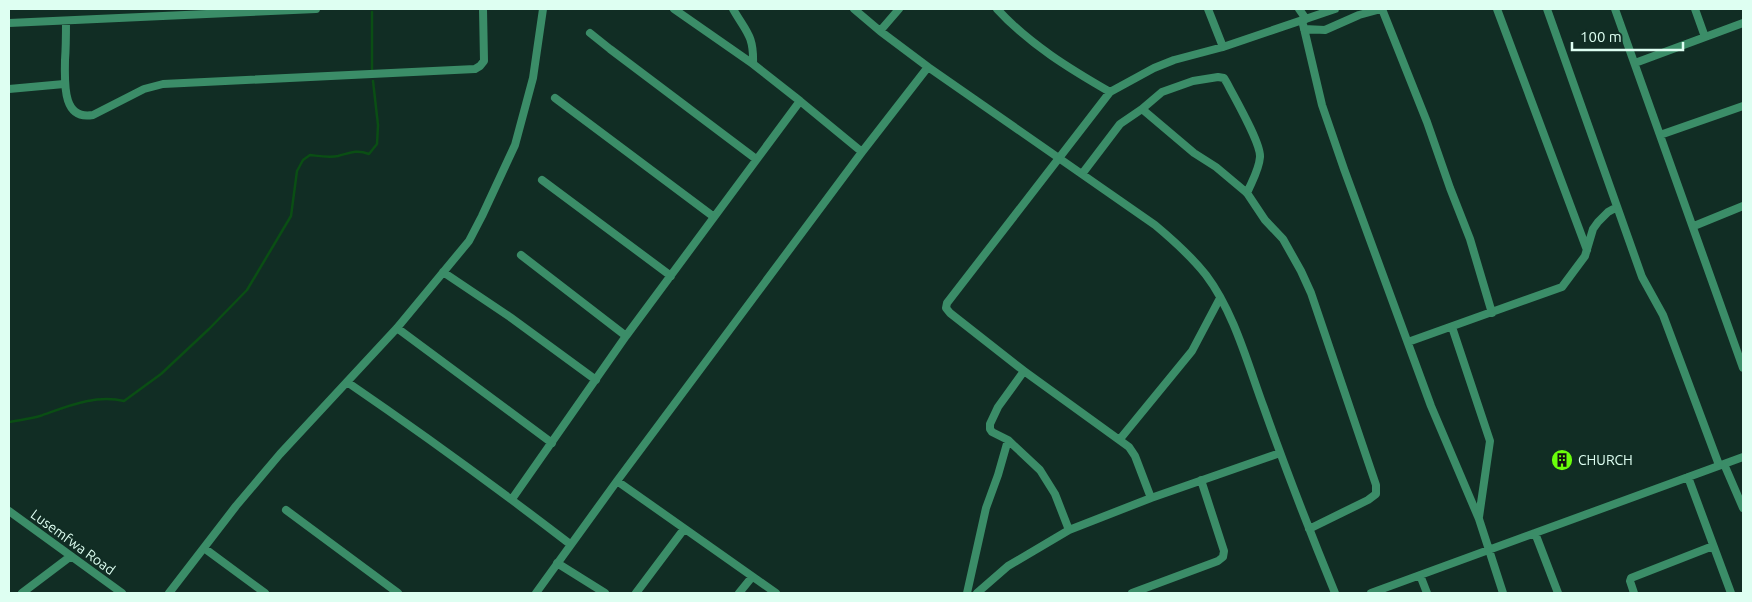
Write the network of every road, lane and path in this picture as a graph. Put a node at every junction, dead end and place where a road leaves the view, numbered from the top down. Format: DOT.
graph roads {
  1 [pos="316,9"];
  2 [pos="483,9"];
  3 [pos="543,9"];
  4 [pos="674,9"];
  5 [pos="733,9"];
  6 [pos="854,9"];
  7 [pos="899,9"];
  8 [pos="997,9"];
  9 [pos="1208,9"];
  10 [pos="1299,9"];
  11 [pos="1335,9"];
  12 [pos="1381,9"];
  13 [pos="1497,9"];
  14 [pos="1547,9"];
  15 [pos="1615,9"];
  16 [pos="1695,9"];
  17 [pos="1304,19"];
  18 [pos="66,21"];
  19 [pos="9,23"];
  20 [pos="1743,23"];
  21 [pos="1304,29"];
  22 [pos="880,30"];
  23 [pos="590,32"];
  24 [pos="1705,37"];
  25 [pos="1223,47"];
  26 [pos="1635,63"];
  27 [pos="753,64"];
  28 [pos="928,67"];
  29 [pos="64,84"];
  30 [pos="9,89"];
  31 [pos="1110,92"];
  32 [pos="556,98"];
  33 [pos="800,100"];
  34 [pos="1743,106"];
  35 [pos="1142,109"];
  36 [pos="1660,135"];
  37 [pos="862,152"];
  38 [pos="1058,157"];
  39 [pos="756,159"];
  40 [pos="1082,174"];
  41 [pos="542,180"];
  42 [pos="1247,193"];
  43 [pos="1743,206"];
  44 [pos="1617,208"];
  45 [pos="714,217"];
  46 [pos="1694,226"];
  47 [pos="1587,250"];
  48 [pos="521,255"];
  49 [pos="443,272"];
  50 [pos="671,276"];
  51 [pos="1220,298"];
  52 [pos="1492,313"];
  53 [pos="1452,326"];
  54 [pos="398,328"];
  55 [pos="626,336"];
  56 [pos="1408,342"];
  57 [pos="1743,368"];
  58 [pos="1024,371"];
  59 [pos="596,380"];
  60 [pos="347,382"];
  61 [pos="1120,439"];
  62 [pos="1008,440"];
  63 [pos="552,443"];
  64 [pos="1280,453"];
  65 [pos="1743,456"];
  66 [pos="1721,465"];
  67 [pos="1688,477"];
  68 [pos="1201,480"];
  69 [pos="617,482"];
  70 [pos="1151,498"];
  71 [pos="512,500"];
  72 [pos="1743,508"];
  73 [pos="286,510"];
  74 [pos="9,511"];
  75 [pos="1478,519"];
  76 [pos="684,529"];
  77 [pos="1309,529"];
  78 [pos="1069,530"];
  79 [pos="1535,533"];
  80 [pos="570,544"];
  81 [pos="1714,546"];
  82 [pos="204,548"];
  83 [pos="1488,551"];
  84 [pos="71,556"];
  85 [pos="557,563"];
  86 [pos="1420,575"];
  87 [pos="752,577"];
  88 [pos="22,593"];
  89 [pos="122,593"];
  90 [pos="169,593"];
  91 [pos="265,593"];
  92 [pos="398,593"];
  93 [pos="536,593"];
  94 [pos="605,593"];
  95 [pos="636,593"];
  96 [pos="739,593"];
  97 [pos="776,593"];
  98 [pos="966,593"];
  99 [pos="977,593"];
  100 [pos="1132,593"];
  101 [pos="1335,593"];
  102 [pos="1371,593"];
  103 [pos="1426,593"];
  104 [pos="1503,593"];
  105 [pos="1558,593"];
  106 [pos="1634,593"];
  107 [pos="1731,593"];
  1 -- 18 [label="street"];
  2 -- 29 [label="street"];
  3 -- 49 [label="street"];
  4 -- 27 [label="street"];
  5 -- 27 [label="street"];
  6 -- 22 [label="street"];
  7 -- 22 [label="street"];
  8 -- 31 [label="street"];
  9 -- 25 [label="street"];
  10 -- 17 [label="street"];
  11 -- 17 [label="street"];
  12 -- 21 [label="street"];
  12 -- 52 [label="street"];
  13 -- 47 [label="street"];
  14 -- 44 [label="street"];
  15 -- 26 [label="street"];
  16 -- 24 [label="street"];
  17 -- 21 [label="street"];
  17 -- 25 [label="street"];
  18 -- 19 [label="street"];
  18 -- 29 [label="street"];
  20 -- 24 [label="street"];
  21 -- 56 [label="street"];
  22 -- 28 [label="street"];
  23 -- 39 [label="street"];
  24 -- 26 [label="street"];
  25 -- 31 [label="street"];
  26 -- 36 [label="street"];
  27 -- 33 [label="street"];
  28 -- 37 [label="street"];
  28 -- 38 [label="street"];
  29 -- 30 [label="street"];
  31 -- 38 [label="street"];
  32 -- 45 [label="street"];
  33 -- 37 [label="street"];
  33 -- 39 [label="street"];
  34 -- 36 [label="street"];
  35 -- 40 [label="street"];
  35 -- 42 [label="street"];
  35 -- 42 [label="street"];
  36 -- 46 [label="street"];
  37 -- 69 [label="street"];
  38 -- 40 [label="street"];
  38 -- 58 [label="street"];
  39 -- 45 [label="street"];
  40 -- 51 [label="street"];
  41 -- 50 [label="street"];
  42 -- 77 [label="street"];
  43 -- 46 [label="street"];
  44 -- 47 [label="street"];
  44 -- 66 [label="street"];
  45 -- 50 [label="street"];
  46 -- 57 [label="street"];
  47 -- 52 [label="street"];
  48 -- 55 [label="street"];
  49 -- 54 [label="street"];
  49 -- 59 [label="street"];
  50 -- 55 [label="street"];
  51 -- 61 [label="street"];
  51 -- 64 [label="street"];
  52 -- 53 [label="street"];
  53 -- 56 [label="street"];
  53 -- 75 [label="street"];
  54 -- 60 [label="street"];
  54 -- 63 [label="street"];
  55 -- 59 [label="street"];
  56 -- 75 [label="street"];
  58 -- 61 [label="street"];
  58 -- 62 [label="street"];
  59 -- 63 [label="street"];
  60 -- 71 [label="street"];
  60 -- 82 [label="street"];
  61 -- 70 [label="street"];
  62 -- 78 [label="street"];
  62 -- 98 [label="street"];
  63 -- 71 [label="street"];
  64 -- 68 [label="street"];
  64 -- 77 [label="street"];
  65 -- 66 [label="street"];
  66 -- 67 [label="street"];
  66 -- 72 [label="street"];
  67 -- 79 [label="street"];
  67 -- 81 [label="street"];
  68 -- 70 [label="street"];
  68 -- 100 [label="street"];
  69 -- 76 [label="street"];
  69 -- 80 [label="street"];
  70 -- 78 [label="street"];
  71 -- 80 [label="street"];
  73 -- 92 [label="street"];
  74 -- 84 [label="street, Lusemfwa Road"];
  75 -- 83 [label="street"];
  76 -- 87 [label="street"];
  76 -- 95 [label="street"];
  77 -- 101 [label="street"];
  78 -- 99 [label="street"];
  79 -- 83 [label="street"];
  79 -- 105 [label="street"];
  80 -- 85 [label="street"];
  81 -- 106 [label="street"];
  81 -- 107 [label="street"];
  82 -- 90 [label="street"];
  82 -- 91 [label="street"];
  83 -- 86 [label="street"];
  83 -- 104 [label="street"];
  84 -- 88 [label="street"];
  84 -- 89 [label="street, Lusemfwa Road"];
  85 -- 93 [label="street"];
  85 -- 94 [label="street"];
  86 -- 102 [label="street"];
  86 -- 103 [label="street"];
  87 -- 96 [label="street"];
  87 -- 97 [label="street"];
}
